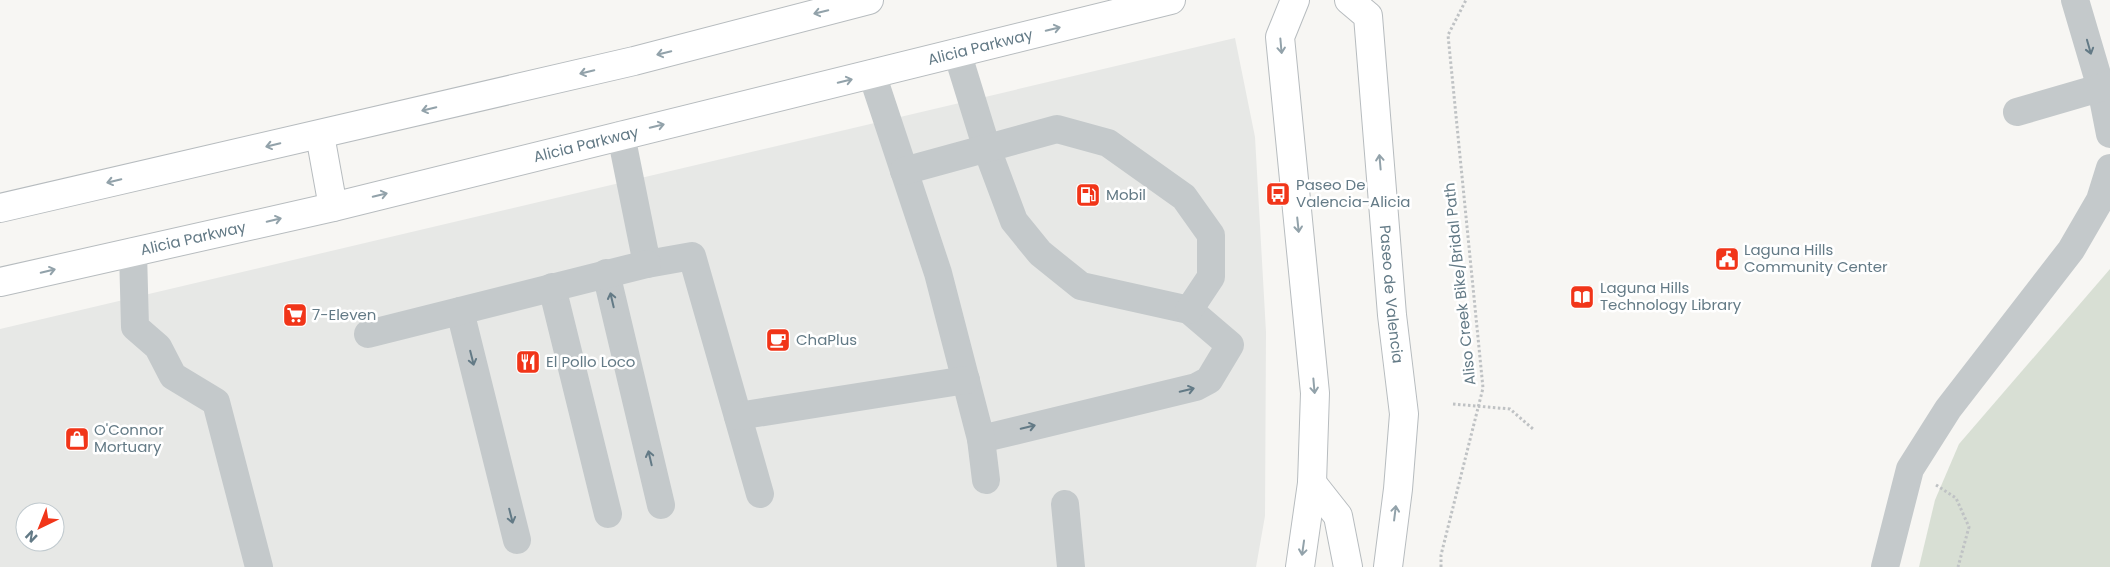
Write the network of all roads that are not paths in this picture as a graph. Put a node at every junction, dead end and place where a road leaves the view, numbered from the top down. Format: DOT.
graph roads {
  1 [pos="869,0"];
  2 [pos="1171,0"];
  3 [pos="1295,0"];
  4 [pos="1349,0"];
  5 [pos="2075,0"];
  6 [pos="957,52"];
  7 [pos="872,74"];
  8 [pos="2105,86"];
  9 [pos="2017,112"];
  10 [pos="2110,134"];
  11 [pos="320,135"];
  12 [pos="621,135"];
  13 [pos="987,149"];
  14 [pos="2110,168"];
  15 [pos="904,171"];
  16 [pos="333,207"];
  17 [pos="0,208"];
  18 [pos="134,252"];
  19 [pos="647,264"];
  20 [pos="606,273"];
  21 [pos="0,282"];
  22 [pos="552,287"];
  23 [pos="1189,310"];
  24 [pos="460,311"];
  25 [pos="368,334"];
  26 [pos="966,380"];
  27 [pos="738,416"];
  28 [pos="981,439"];
  29 [pos="986,480"];
  30 [pos="1312,483"];
  31 [pos="760,494"];
  32 [pos="1065,504"];
  33 [pos="661,505"];
  34 [pos="608,514"];
  35 [pos="517,540"];
  36 [pos="259,567"];
  37 [pos="1071,567"];
  38 [pos="1300,567"];
  39 [pos="1348,567"];
  40 [pos="1388,567"];
  41 [pos="1885,567"];
  1 -- 11 [label="main road, one-way"];
  6 -- 2 [label="main road, Alicia Parkway, one-way"];
  3 -- 30 [label="main road, one-way"];
  40 -- 4 [label="main road, Paseo de Valencia, one-way"];
  5 -- 8 [label="lane, one-way"];
  6 -- 7 [label="main road, Alicia Parkway"];
  6 -- 13 [label="lane"];
  12 -- 7 [label="main road, Alicia Parkway, one-way"];
  7 -- 15 [label="lane"];
  8 -- 9 [label="lane"];
  8 -- 10 [label="lane"];
  11 -- 16 [label="main road"];
  11 -- 17 [label="main road, one-way"];
  16 -- 12 [label="main road, Alicia Parkway, one-way"];
  12 -- 19 [label="lane"];
  13 -- 15 [label="lane"];
  13 -- 23 [label="lane"];
  13 -- 23 [label="lane"];
  14 -- 41 [label="lane"];
  15 -- 26 [label="lane"];
  18 -- 16 [label="main road, Alicia Parkway, one-way"];
  21 -- 18 [label="main road, Alicia Parkway, one-way"];
  18 -- 36 [label="lane"];
  19 -- 20 [label="lane"];
  19 -- 27 [label="lane"];
  20 -- 22 [label="lane"];
  33 -- 20 [label="lane, one-way"];
  22 -- 24 [label="lane"];
  22 -- 34 [label="lane"];
  28 -- 23 [label="lane, one-way"];
  24 -- 25 [label="lane"];
  24 -- 35 [label="lane, one-way"];
  26 -- 27 [label="lane"];
  26 -- 28 [label="lane"];
  27 -- 31 [label="lane"];
  28 -- 29 [label="lane"];
  30 -- 38 [label="main road, one-way"];
  30 -- 39 [label="main road"];
  32 -- 37 [label="lane"];
}
